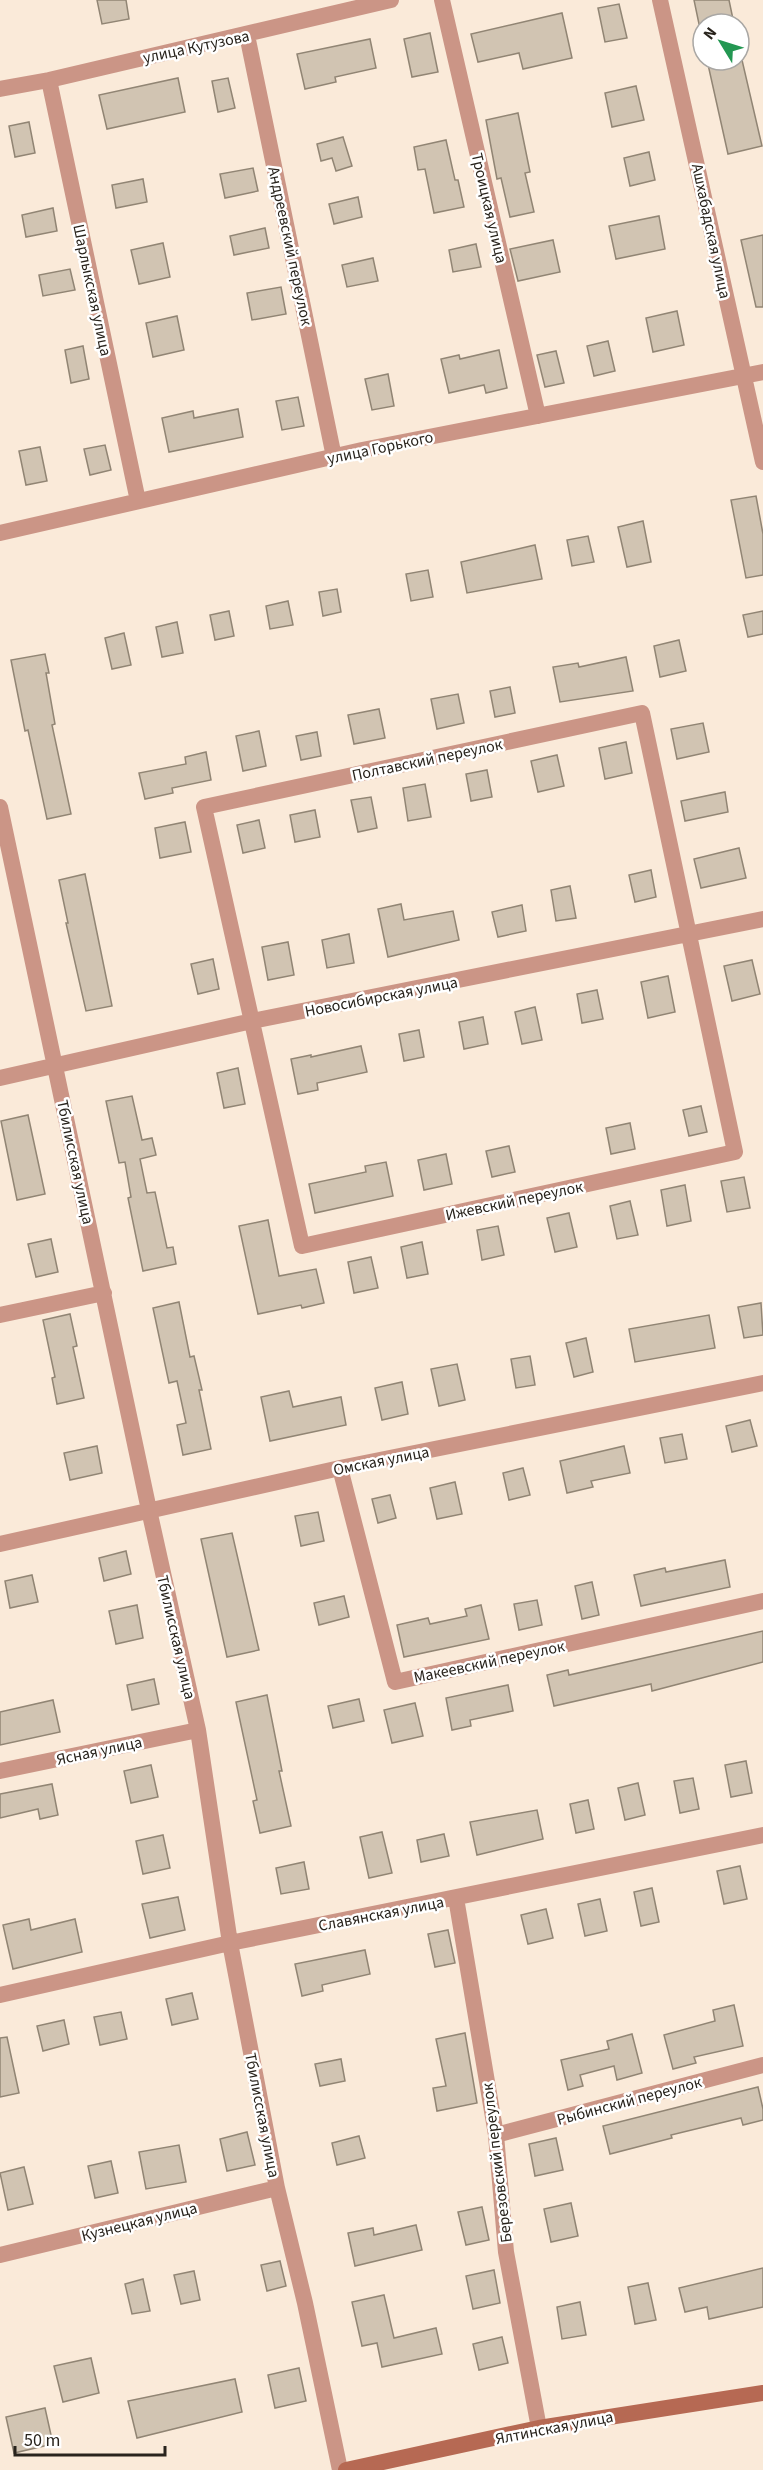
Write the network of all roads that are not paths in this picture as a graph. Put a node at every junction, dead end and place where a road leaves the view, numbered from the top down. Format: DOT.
graph roads {
  1 [pos="391,0"];
  2 [pos="442,0"];
  3 [pos="660,0"];
  4 [pos="247,35"];
  5 [pos="49,80"];
  6 [pos="0,89"];
  7 [pos="763,372"];
  8 [pos="744,376"];
  9 [pos="538,416"];
  10 [pos="334,457"];
  11 [pos="763,462"];
  12 [pos="138,501"];
  13 [pos="0,532"];
  14 [pos="0,807"];
  15 [pos="4,844"];
  16 [pos="763,920"];
  17 [pos="689,935"];
  18 [pos="252,1021"];
  19 [pos="56,1066"];
  20 [pos="0,1078"];
  21 [pos="104,1293"];
  22 [pos="0,1315"];
  23 [pos="763,1383"];
  24 [pos="340,1468"];
  25 [pos="149,1510"];
  26 [pos="0,1544"];
  27 [pos="763,1601"];
  28 [pos="198,1730"];
  29 [pos="0,1771"];
  30 [pos="763,1835"];
  31 [pos="456,1898"];
  32 [pos="230,1942"];
  33 [pos="0,1995"];
  34 [pos="763,2065"];
  35 [pos="496,2135"];
  36 [pos="277,2188"];
  37 [pos="0,2255"];
  38 [pos="763,2393"];
  39 [pos="539,2428"];
  40 [pos="340,2470"];
  41 [pos="346,2470"];
  1 -- 4 [label="street, улица Кутузова"];
  2 -- 9 [label="street, Троицкая улица"];
  3 -- 8 [label="street, Ашхабадская улица"];
  4 -- 5 [label="street, улица Кутузова"];
  4 -- 10 [label="street, Андреевский переулок"];
  5 -- 6 [label="street, улица Кутузова"];
  5 -- 12 [label="street, Шарлыкская улица"];
  7 -- 8 [label="street, улица Горького"];
  8 -- 9 [label="street, улица Горького"];
  8 -- 11 [label="street, Ашхабадская улица"];
  9 -- 10 [label="street, улица Горького"];
  10 -- 12 [label="street, улица Горького"];
  12 -- 13 [label="street, улица Горького"];
  14 -- 15 [label="street, Тбилисская улица"];
  15 -- 19 [label="street, Тбилисская улица"];
  16 -- 17 [label="street, Новосибирская улица"];
  17 -- 18 [label="street, Новосибирская улица"];
  17 -- 18 [label="street, Полтавский переулок"];
  17 -- 18 [label="street, Ижевский переулок"];
  18 -- 19 [label="street, Новосибирская улица"];
  19 -- 20 [label="street, Новосибирская улица"];
  19 -- 21 [label="street, Тбилисская улица"];
  21 -- 22 [label="street"];
  21 -- 25 [label="street, Тбилисская улица"];
  23 -- 24 [label="street, Омская улица"];
  24 -- 25 [label="street, Омская улица"];
  24 -- 27 [label="street, Макеевский переулок"];
  25 -- 26 [label="street, Омская улица"];
  25 -- 28 [label="street, Тбилисская улица"];
  28 -- 29 [label="street, Ясная улица"];
  28 -- 32 [label="street, Тбилисская улица"];
  30 -- 31 [label="street, Славянская улица"];
  31 -- 32 [label="street, Славянская улица"];
  31 -- 35 [label="street, Березовский переулок"];
  32 -- 33 [label="street, Славянская улица"];
  32 -- 36 [label="street, Тбилисская улица"];
  34 -- 35 [label="street, Рыбинский переулок"];
  35 -- 39 [label="street, Березовский переулок"];
  36 -- 37 [label="street, Кузнецкая улица"];
  36 -- 40 [label="street, Тбилисская улица"];
  38 -- 39 [label="main road, Ялтинская улица"];
  39 -- 41 [label="main road, Ялтинская улица"];
}
